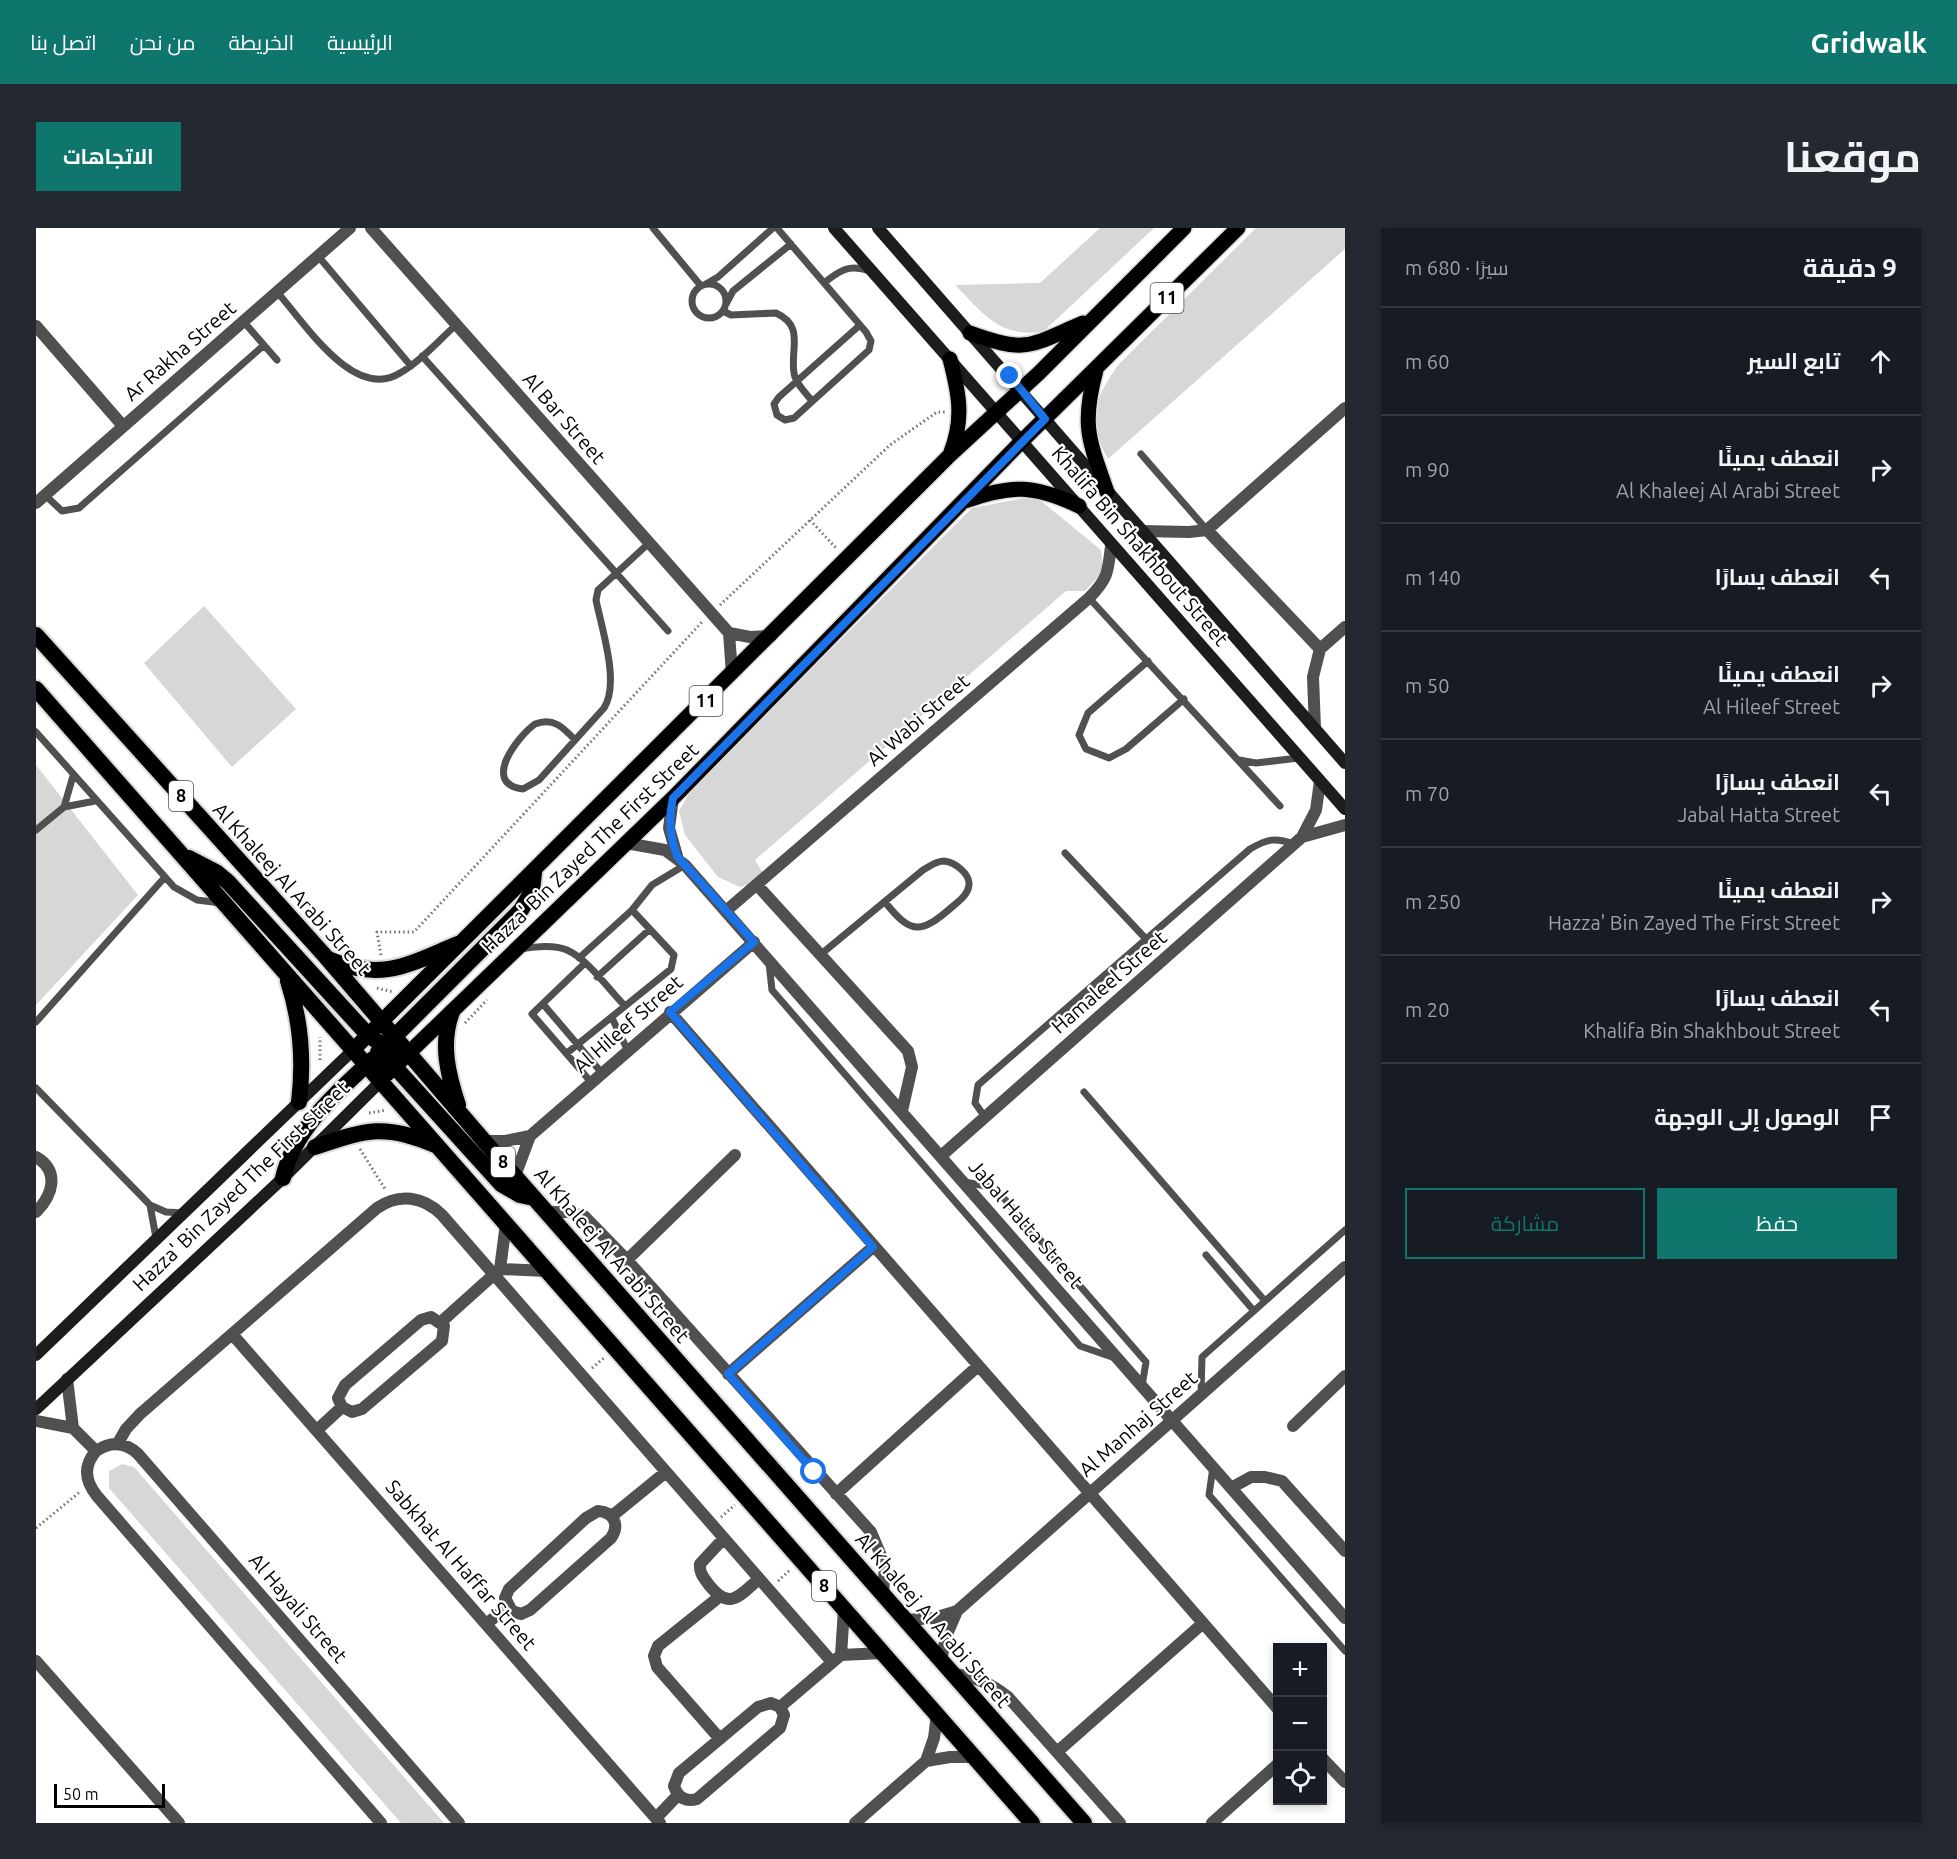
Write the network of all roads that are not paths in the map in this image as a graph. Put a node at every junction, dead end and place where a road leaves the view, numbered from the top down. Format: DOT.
graph roads {
  1 [pos="350,228"];
  2 [pos="371,228"];
  3 [pos="653,228"];
  4 [pos="775,228"];
  5 [pos="834,228"];
  6 [pos="878,228"];
  7 [pos="1184,228"];
  8 [pos="1238,228"];
  9 [pos="791,244"];
  10 [pos="318,256"];
  11 [pos="874,273"];
  12 [pos="824,283"];
  13 [pos="704,285"];
  14 [pos="276,292"];
  15 [pos="724,309"];
  16 [pos="243,321"];
  17 [pos="1088,321"];
  18 [pos="456,324"];
  19 [pos="860,325"];
  20 [pos="36,326"];
  21 [pos="970,333"];
  22 [pos="264,345"];
  23 [pos="422,356"];
  24 [pos="950,359"];
  25 [pos="277,360"];
  26 [pos="411,366"];
  27 [pos="1096,368"];
  28 [pos="797,381"];
  29 [pos="1021,390"];
  30 [pos="812,401"];
  31 [pos="1345,408"];
  32 [pos="997,412"];
  33 [pos="1045,419"];
  34 [pos="123,426"];
  35 [pos="1022,441"];
  36 [pos="1141,454"];
  37 [pos="950,455"];
  38 [pos="1107,492"];
  39 [pos="40,499"];
  40 [pos="960,504"];
  41 [pos="1080,507"];
  42 [pos="1207,530"];
  43 [pos="1141,531"];
  44 [pos="649,543"];
  45 [pos="1111,546"];
  46 [pos="614,572"];
  47 [pos="1089,598"];
  48 [pos="1345,627"];
  49 [pos="668,631"];
  50 [pos="729,633"];
  51 [pos="36,635"];
  52 [pos="771,636"];
  53 [pos="1320,649"];
  54 [pos="1149,661"];
  55 [pos="732,674"];
  56 [pos="36,689"];
  57 [pos="1184,699"];
  58 [pos="1315,729"];
  59 [pos="36,732"];
  60 [pos="575,740"];
  61 [pos="1300,758"];
  62 [pos="1239,760"];
  63 [pos="1344,762"];
  64 [pos="73,776"];
  65 [pos="1320,781"];
  66 [pos="673,798"];
  67 [pos="95,801"];
  68 [pos="1280,806"];
  69 [pos="64,807"];
  70 [pos="1345,809"];
  71 [pos="1345,825"];
  72 [pos="36,831"];
  73 [pos="1298,840"];
  74 [pos="626,843"];
  75 [pos="1065,853"];
  76 [pos="183,855"];
  77 [pos="681,860"];
  78 [pos="534,873"];
  79 [pos="165,877"];
  80 [pos="757,885"];
  81 [pos="885,902"];
  82 [pos="224,903"];
  83 [pos="632,910"];
  84 [pos="727,910"];
  85 [pos="650,929"];
  86 [pos="1147,940"];
  87 [pos="754,942"];
  88 [pos="458,944"];
  89 [pos="516,950"];
  90 [pos="820,955"];
  91 [pos="326,957"];
  92 [pos="768,958"];
  93 [pos="581,961"];
  94 [pos="597,977"];
  95 [pos="287,978"];
  96 [pos="543,1004"];
  97 [pos="625,1006"];
  98 [pos="452,1012"];
  99 [pos="670,1012"];
  100 [pos="612,1018"];
  101 [pos="36,1022"];
  102 [pos="382,1022"];
  103 [pos="368,1035"];
  104 [pos="577,1044"];
  105 [pos="627,1049"];
  106 [pos="353,1050"];
  107 [pos="387,1050"];
  108 [pos="409,1052"];
  109 [pos="567,1053"];
  110 [pos="367,1065"];
  111 [pos="601,1072"];
  112 [pos="381,1081"];
  113 [pos="591,1082"];
  114 [pos="36,1089"];
  115 [pos="1084,1092"];
  116 [pos="299,1102"];
  117 [pos="902,1111"];
  118 [pos="460,1112"];
  119 [pos="985,1117"];
  120 [pos="530,1136"];
  121 [pos="484,1141"];
  122 [pos="438,1146"];
  123 [pos="315,1147"];
  124 [pos="735,1155"];
  125 [pos="36,1156"];
  126 [pos="941,1156"];
  127 [pos="515,1176"];
  128 [pos="283,1178"];
  129 [pos="964,1182"];
  130 [pos="534,1198"];
  131 [pos="150,1205"];
  132 [pos="36,1212"];
  133 [pos="547,1212"];
  134 [pos="184,1213"];
  135 [pos="507,1223"];
  136 [pos="1345,1230"];
  137 [pos="156,1240"];
  138 [pos="873,1247"];
  139 [pos="1206,1255"];
  140 [pos="627,1260"];
  141 [pos="1345,1267"];
  142 [pos="547,1271"];
  143 [pos="496,1272"];
  144 [pos="1265,1301"];
  145 [pos="1254,1311"];
  146 [pos="441,1322"];
  147 [pos="232,1334"];
  148 [pos="36,1355"];
  149 [pos="1119,1359"];
  150 [pos="978,1366"];
  151 [pos="728,1374"];
  152 [pos="1345,1376"];
  153 [pos="68,1379"];
  154 [pos="1142,1386"];
  155 [pos="1201,1395"];
  156 [pos="342,1407"];
  157 [pos="36,1409"];
  158 [pos="1172,1420"];
  159 [pos="36,1421"];
  160 [pos="1293,1426"];
  161 [pos="73,1428"];
  162 [pos="316,1430"];
  163 [pos="118,1443"];
  164 [pos="96,1451"];
  165 [pos="1213,1467"];
  166 [pos="666,1472"];
  167 [pos="1231,1488"];
  168 [pos="1090,1492"];
  169 [pos="836,1494"];
  170 [pos="612,1516"];
  171 [pos="724,1538"];
  172 [pos="1345,1551"];
  173 [pos="759,1579"];
  174 [pos="883,1595"];
  175 [pos="719,1597"];
  176 [pos="508,1607"];
  177 [pos="844,1609"];
  178 [pos="957,1611"];
  179 [pos="1345,1618"];
  180 [pos="906,1620"];
  181 [pos="486,1624"];
  182 [pos="1202,1624"];
  183 [pos="1345,1651"];
  184 [pos="884,1653"];
  185 [pos="836,1658"];
  186 [pos="941,1660"];
  187 [pos="36,1661"];
  188 [pos="953,1674"];
  189 [pos="1273,1702"];
  190 [pos="780,1707"];
  191 [pos="936,1714"];
  192 [pos="720,1739"];
  193 [pos="1057,1752"];
  194 [pos="975,1758"];
  195 [pos="926,1761"];
  196 [pos="1327,1762"];
  197 [pos="1273,1768"];
  198 [pos="1345,1782"];
  199 [pos="678,1795"];
  200 [pos="658,1821"];
  201 [pos="179,1823"];
  202 [pos="381,1823"];
  203 [pos="459,1823"];
  204 [pos="855,1823"];
  205 [pos="1032,1823"];
  206 [pos="1084,1823"];
  207 [pos="1120,1823"];
  208 [pos="1212,1823"];
  1 -- 10 [label="street, Ar Rakha Street"];
  2 -- 18 [label="street, Al Bar Street"];
  3 -- 13 [label="lane"];
  4 -- 9 [label="lane"];
  4 -- 13 [label="lane"];
  5 -- 11 [label="main road, Khalifa Bin Shakhbout Street"];
  6 -- 21 [label="main road, Khalifa Bin Shakhbout Street"];
  7 -- 17 [label="main road, Hazza' Bin Zayed The First Street / 11"];
  8 -- 27 [label="main road, Hazza' Bin Zayed The First Street / 11"];
  9 -- 12 [label="lane"];
  9 -- 15 [label="lane"];
  10 -- 14 [label="street, Ar Rakha Street"];
  10 -- 26 [label="lane"];
  11 -- 12 [label="lane"];
  11 -- 24 [label="main road, Khalifa Bin Shakhbout Street"];
  12 -- 19 [label="lane"];
  13 -- 15 [label="lane"];
  13 -- 15 [label="lane"];
  14 -- 16 [label="street, Ar Rakha Street"];
  14 -- 26 [label="lane"];
  15 -- 28 [label="lane"];
  16 -- 22 [label="lane"];
  16 -- 34 [label="street, Ar Rakha Street"];
  17 -- 21 [label="main road"];
  17 -- 29 [label="main road, Hazza' Bin Zayed The First Street / 11"];
  18 -- 23 [label="lane"];
  18 -- 44 [label="street, Al Bar Street"];
  19 -- 28 [label="lane"];
  19 -- 30 [label="lane"];
  20 -- 34 [label="street"];
  21 -- 29 [label="main road, Khalifa Bin Shakhbout Street"];
  22 -- 25 [label="lane"];
  22 -- 39 [label="lane"];
  23 -- 26 [label="lane"];
  23 -- 46 [label="lane"];
  24 -- 32 [label="main road, Khalifa Bin Shakhbout Street"];
  24 -- 37 [label="main road"];
  27 -- 33 [label="main road, Hazza' Bin Zayed The First Street / 11"];
  27 -- 38 [label="main road"];
  28 -- 30 [label="lane"];
  28 -- 30 [label="lane"];
  29 -- 32 [label="main road, Hazza' Bin Zayed The First Street / 11"];
  29 -- 33 [label="main road, Khalifa Bin Shakhbout Street"];
  31 -- 42 [label="street"];
  32 -- 35 [label="main road, Khalifa Bin Shakhbout Street"];
  32 -- 37 [label="main road, Hazza' Bin Zayed The First Street / 11"];
  33 -- 35 [label="main road, Hazza' Bin Zayed The First Street / 11"];
  33 -- 38 [label="main road, Khalifa Bin Shakhbout Street"];
  34 -- 39 [label="street, Ar Rakha Street"];
  35 -- 40 [label="main road, Hazza' Bin Zayed The First Street / 11"];
  35 -- 41 [label="main road, Khalifa Bin Shakhbout Street"];
  36 -- 42 [label="lane"];
  37 -- 52 [label="main road, Hazza' Bin Zayed The First Street / 11"];
  38 -- 43 [label="main road, Khalifa Bin Shakhbout Street"];
  40 -- 41 [label="main road"];
  40 -- 66 [label="main road, Hazza' Bin Zayed The First Street / 11"];
  41 -- 45 [label="main road, Khalifa Bin Shakhbout Street"];
  42 -- 43 [label="street"];
  42 -- 53 [label="street"];
  43 -- 58 [label="main road, Khalifa Bin Shakhbout Street"];
  44 -- 46 [label="lane"];
  44 -- 50 [label="street, Al Bar Street"];
  45 -- 47 [label="street, Al Wabi Street"];
  45 -- 61 [label="main road, Khalifa Bin Shakhbout Street"];
  46 -- 49 [label="lane"];
  46 -- 60 [label="lane"];
  47 -- 54 [label="lane"];
  47 -- 80 [label="street, Al Wabi Street"];
  48 -- 53 [label="street"];
  50 -- 52 [label="street"];
  50 -- 55 [label="street"];
  51 -- 91 [label="highway, Al Khaleej Al Arabi Street / 8"];
  52 -- 55 [label="main road, Hazza' Bin Zayed The First Street / 11"];
  53 -- 58 [label="street"];
  54 -- 57 [label="lane"];
  54 -- 57 [label="lane"];
  55 -- 78 [label="main road, Hazza' Bin Zayed The First Street / 11"];
  56 -- 76 [label="highway, 8"];
  57 -- 62 [label="lane"];
  58 -- 63 [label="main road, Khalifa Bin Shakhbout Street"];
  59 -- 64 [label="lane"];
  60 -- 60 [label="lane"];
  61 -- 62 [label="lane"];
  61 -- 65 [label="main road, Khalifa Bin Shakhbout Street"];
  62 -- 68 [label="lane"];
  64 -- 67 [label="lane"];
  64 -- 69 [label="lane"];
  65 -- 70 [label="main road, Khalifa Bin Shakhbout Street"];
  65 -- 73 [label="street, Hamaleel Street"];
  66 -- 74 [label="main road, Hazza' Bin Zayed The First Street / 11"];
  66 -- 77 [label="street, Jabal Hatta Street"];
  67 -- 69 [label="lane"];
  67 -- 79 [label="lane"];
  69 -- 72 [label="lane"];
  71 -- 73 [label="street, Hamaleel Street"];
  73 -- 86 [label="lane"];
  73 -- 119 [label="street, Hamaleel Street"];
  74 -- 77 [label="street, Jabal Hatta Street"];
  74 -- 89 [label="main road, Hazza' Bin Zayed The First Street / 11"];
  75 -- 86 [label="lane"];
  76 -- 82 [label="highway, 8"];
  76 -- 103 [label="highway"];
  77 -- 83 [label="lane"];
  77 -- 84 [label="street, Jabal Hatta Street"];
  78 -- 88 [label="main road, Hazza' Bin Zayed The First Street / 11"];
  78 -- 107 [label="highway"];
  79 -- 82 [label="lane"];
  79 -- 101 [label="lane"];
  80 -- 84 [label="street, Al Wabi Street"];
  80 -- 90 [label="street"];
  81 -- 81 [label="lane"];
  81 -- 90 [label="lane"];
  82 -- 95 [label="highway, 8"];
  83 -- 85 [label="lane"];
  83 -- 93 [label="lane"];
  84 -- 87 [label="street, Jabal Hatta Street"];
  85 -- 94 [label="lane"];
  85 -- 97 [label="lane"];
  86 -- 119 [label="lane"];
  87 -- 92 [label="street, Jabal Hatta Street"];
  87 -- 99 [label="street, Al Hileef Street"];
  88 -- 91 [label="highway"];
  88 -- 102 [label="main road, Hazza' Bin Zayed The First Street / 11"];
  89 -- 93 [label="lane"];
  89 -- 98 [label="main road, Hazza' Bin Zayed The First Street / 11"];
  90 -- 117 [label="street"];
  91 -- 102 [label="highway, Al Khaleej Al Arabi Street / 8"];
  92 -- 117 [label="street, Jabal Hatta Street"];
  92 -- 149 [label="lane"];
  93 -- 94 [label="lane"];
  93 -- 96 [label="lane"];
  94 -- 97 [label="lane"];
  95 -- 106 [label="highway, 8"];
  95 -- 116 [label="highway"];
  96 -- 104 [label="lane"];
  96 -- 109 [label="lane"];
  97 -- 100 [label="lane"];
  98 -- 108 [label="main road, Hazza' Bin Zayed The First Street / 11"];
  98 -- 118 [label="highway"];
  99 -- 105 [label="street, Al Hileef Street"];
  99 -- 138 [label="street"];
  100 -- 104 [label="lane"];
  100 -- 105 [label="lane"];
  102 -- 103 [label="main road, Hazza' Bin Zayed The First Street / 11"];
  102 -- 107 [label="highway, Al Khaleej Al Arabi Street / 8"];
  103 -- 106 [label="main road, Hazza' Bin Zayed The First Street / 11"];
  103 -- 107 [label="highway"];
  104 -- 109 [label="lane"];
  104 -- 111 [label="lane"];
  105 -- 111 [label="street, Al Hileef Street"];
  106 -- 107 [label="highway"];
  106 -- 110 [label="highway, 8"];
  106 -- 116 [label="main road, Hazza' Bin Zayed The First Street / 11"];
  107 -- 108 [label="highway, Al Khaleej Al Arabi Street / 8"];
  107 -- 110 [label="highway"];
  107 -- 112 [label="highway"];
  107 -- 130 [label="highway"];
  108 -- 118 [label="highway, Al Khaleej Al Arabi Street / 8"];
  109 -- 113 [label="lane"];
  110 -- 112 [label="highway, 8"];
  110 -- 128 [label="highway"];
  111 -- 113 [label="street, Al Hileef Street"];
  112 -- 122 [label="highway, 8"];
  112 -- 123 [label="main road, Hazza' Bin Zayed The First Street"];
  113 -- 120 [label="street, Al Hileef Street"];
  114 -- 131 [label="lane"];
  115 -- 144 [label="lane"];
  116 -- 134 [label="main road, Hazza' Bin Zayed The First Street / 11"];
  117 -- 126 [label="street, Jabal Hatta Street"];
  118 -- 121 [label="highway, Al Khaleej Al Arabi Street / 8"];
  119 -- 126 [label="street, Hamaleel Street"];
  120 -- 121 [label="street"];
  120 -- 127 [label="street, Al Hileef Street"];
  121 -- 127 [label="highway, Al Khaleej Al Arabi Street / 8"];
  122 -- 123 [label="highway"];
  122 -- 135 [label="highway, 8"];
  123 -- 128 [label="main road, Hazza' Bin Zayed The First Street"];
  124 -- 140 [label="street, Al Khaleej Al Arabi Street"];
  125 -- 132 [label="street"];
  126 -- 129 [label="street, Jabal Hatta Street"];
  127 -- 130 [label="highway, Al Khaleej Al Arabi Street / 8"];
  128 -- 153 [label="main road, Hazza' Bin Zayed The First Street"];
  129 -- 149 [label="street, Jabal Hatta Street"];
  129 -- 154 [label="lane"];
  130 -- 133 [label="highway, Al Khaleej Al Arabi Street / 8"];
  131 -- 134 [label="lane"];
  131 -- 137 [label="lane"];
  133 -- 140 [label="street"];
  133 -- 174 [label="highway, Al Khaleej Al Arabi Street / 8"];
  134 -- 137 [label="main road, Hazza' Bin Zayed The First Street / 11"];
  135 -- 142 [label="highway, 8"];
  135 -- 143 [label="street"];
  136 -- 144 [label="lane"];
  137 -- 148 [label="main road, Hazza' Bin Zayed The First Street / 11"];
  138 -- 150 [label="street"];
  138 -- 151 [label="street"];
  139 -- 145 [label="lane"];
  140 -- 151 [label="street"];
  141 -- 155 [label="street, Al Manhaj Street"];
  142 -- 143 [label="street"];
  142 -- 177 [label="highway, 8"];
  143 -- 146 [label="street"];
  143 -- 147 [label="street"];
  143 -- 166 [label="street"];
  144 -- 145 [label="lane"];
  145 -- 155 [label="lane"];
  146 -- 156 [label="street"];
  146 -- 156 [label="street"];
  147 -- 162 [label="street, Sabkhat Al Haffar Street"];
  147 -- 163 [label="street"];
  149 -- 154 [label="street, Jabal Hatta Street"];
  150 -- 168 [label="street"];
  150 -- 169 [label="street"];
  151 -- 169 [label="street"];
  152 -- 160 [label="street"];
  153 -- 157 [label="main road, Hazza' Bin Zayed The First Street"];
  153 -- 161 [label="street"];
  154 -- 158 [label="street, Jabal Hatta Street"];
  155 -- 158 [label="street, Al Manhaj Street"];
  156 -- 162 [label="street"];
  158 -- 165 [label="street, Jabal Hatta Street"];
  158 -- 168 [label="street, Al Manhaj Street"];
  159 -- 161 [label="street"];
  161 -- 164 [label="street"];
  162 -- 181 [label="street, Sabkhat Al Haffar Street"];
  163 -- 164 [label="street"];
  163 -- 203 [label="street, Al Hayali Street"];
  164 -- 202 [label="street"];
  165 -- 167 [label="street, Jabal Hatta Street"];
  165 -- 183 [label="lane"];
  166 -- 170 [label="street"];
  166 -- 171 [label="street"];
  167 -- 172 [label="street"];
  167 -- 179 [label="street, Jabal Hatta Street"];
  168 -- 178 [label="street, Al Manhaj Street"];
  168 -- 182 [label="street"];
  169 -- 174 [label="street"];
  170 -- 176 [label="street"];
  170 -- 176 [label="street"];
  171 -- 173 [label="street"];
  171 -- 175 [label="street"];
  173 -- 175 [label="street"];
  173 -- 185 [label="street"];
  174 -- 180 [label="highway, Al Khaleej Al Arabi Street / 8"];
  175 -- 192 [label="street"];
  176 -- 181 [label="street"];
  177 -- 184 [label="highway, 8"];
  177 -- 185 [label="street"];
  178 -- 180 [label="street, Al Manhaj Street"];
  178 -- 186 [label="street, Al Manhaj Street"];
  180 -- 186 [label="highway, Al Khaleej Al Arabi Street / 8"];
  181 -- 200 [label="street, Sabkhat Al Haffar Street"];
  182 -- 189 [label="street"];
  182 -- 193 [label="street"];
  184 -- 185 [label="street"];
  184 -- 191 [label="highway, 8"];
  185 -- 190 [label="street"];
  186 -- 188 [label="highway, Al Khaleej Al Arabi Street / 8"];
  187 -- 201 [label="street"];
  188 -- 193 [label="street"];
  188 -- 206 [label="highway, Al Khaleej Al Arabi Street / 8"];
  190 -- 192 [label="street"];
  190 -- 199 [label="street"];
  191 -- 194 [label="highway, 8"];
  191 -- 195 [label="street"];
  192 -- 199 [label="street"];
  193 -- 207 [label="street"];
  194 -- 195 [label="street"];
  194 -- 205 [label="highway, 8"];
  195 -- 204 [label="street"];
  196 -- 198 [label="street"];
  197 -- 208 [label="street"];
  199 -- 200 [label="street"];
}
